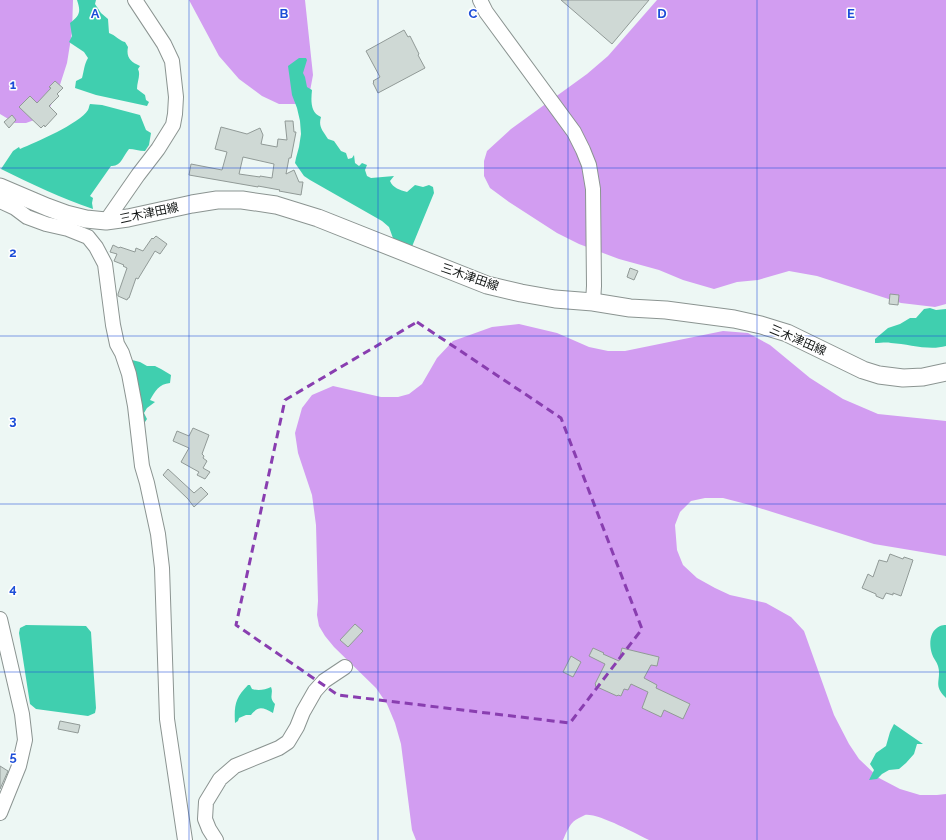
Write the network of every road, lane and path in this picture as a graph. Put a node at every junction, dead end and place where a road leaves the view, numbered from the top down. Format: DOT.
graph roads {
  1 [pos="135,0"];
  2 [pos="480,0"];
  3 [pos="0,187"];
  4 [pos="0,201"];
  5 [pos="106,221"];
  6 [pos="592,302"];
  7 [pos="946,372"];
  8 [pos="0,619"];
  9 [pos="345,667"];
  10 [pos="0,813"];
  11 [pos="185,840"];
  12 [pos="216,840"];
  1 -- 5 [label="street"];
  2 -- 6 [label="street"];
  3 -- 5 [label="main road, 三木津田線"];
  4 -- 11 [label="street"];
  5 -- 6 [label="main road, 三木津田線"];
  6 -- 7 [label="main road, 三木津田線"];
  8 -- 10 [label="street"];
  9 -- 12 [label="street"];
}
